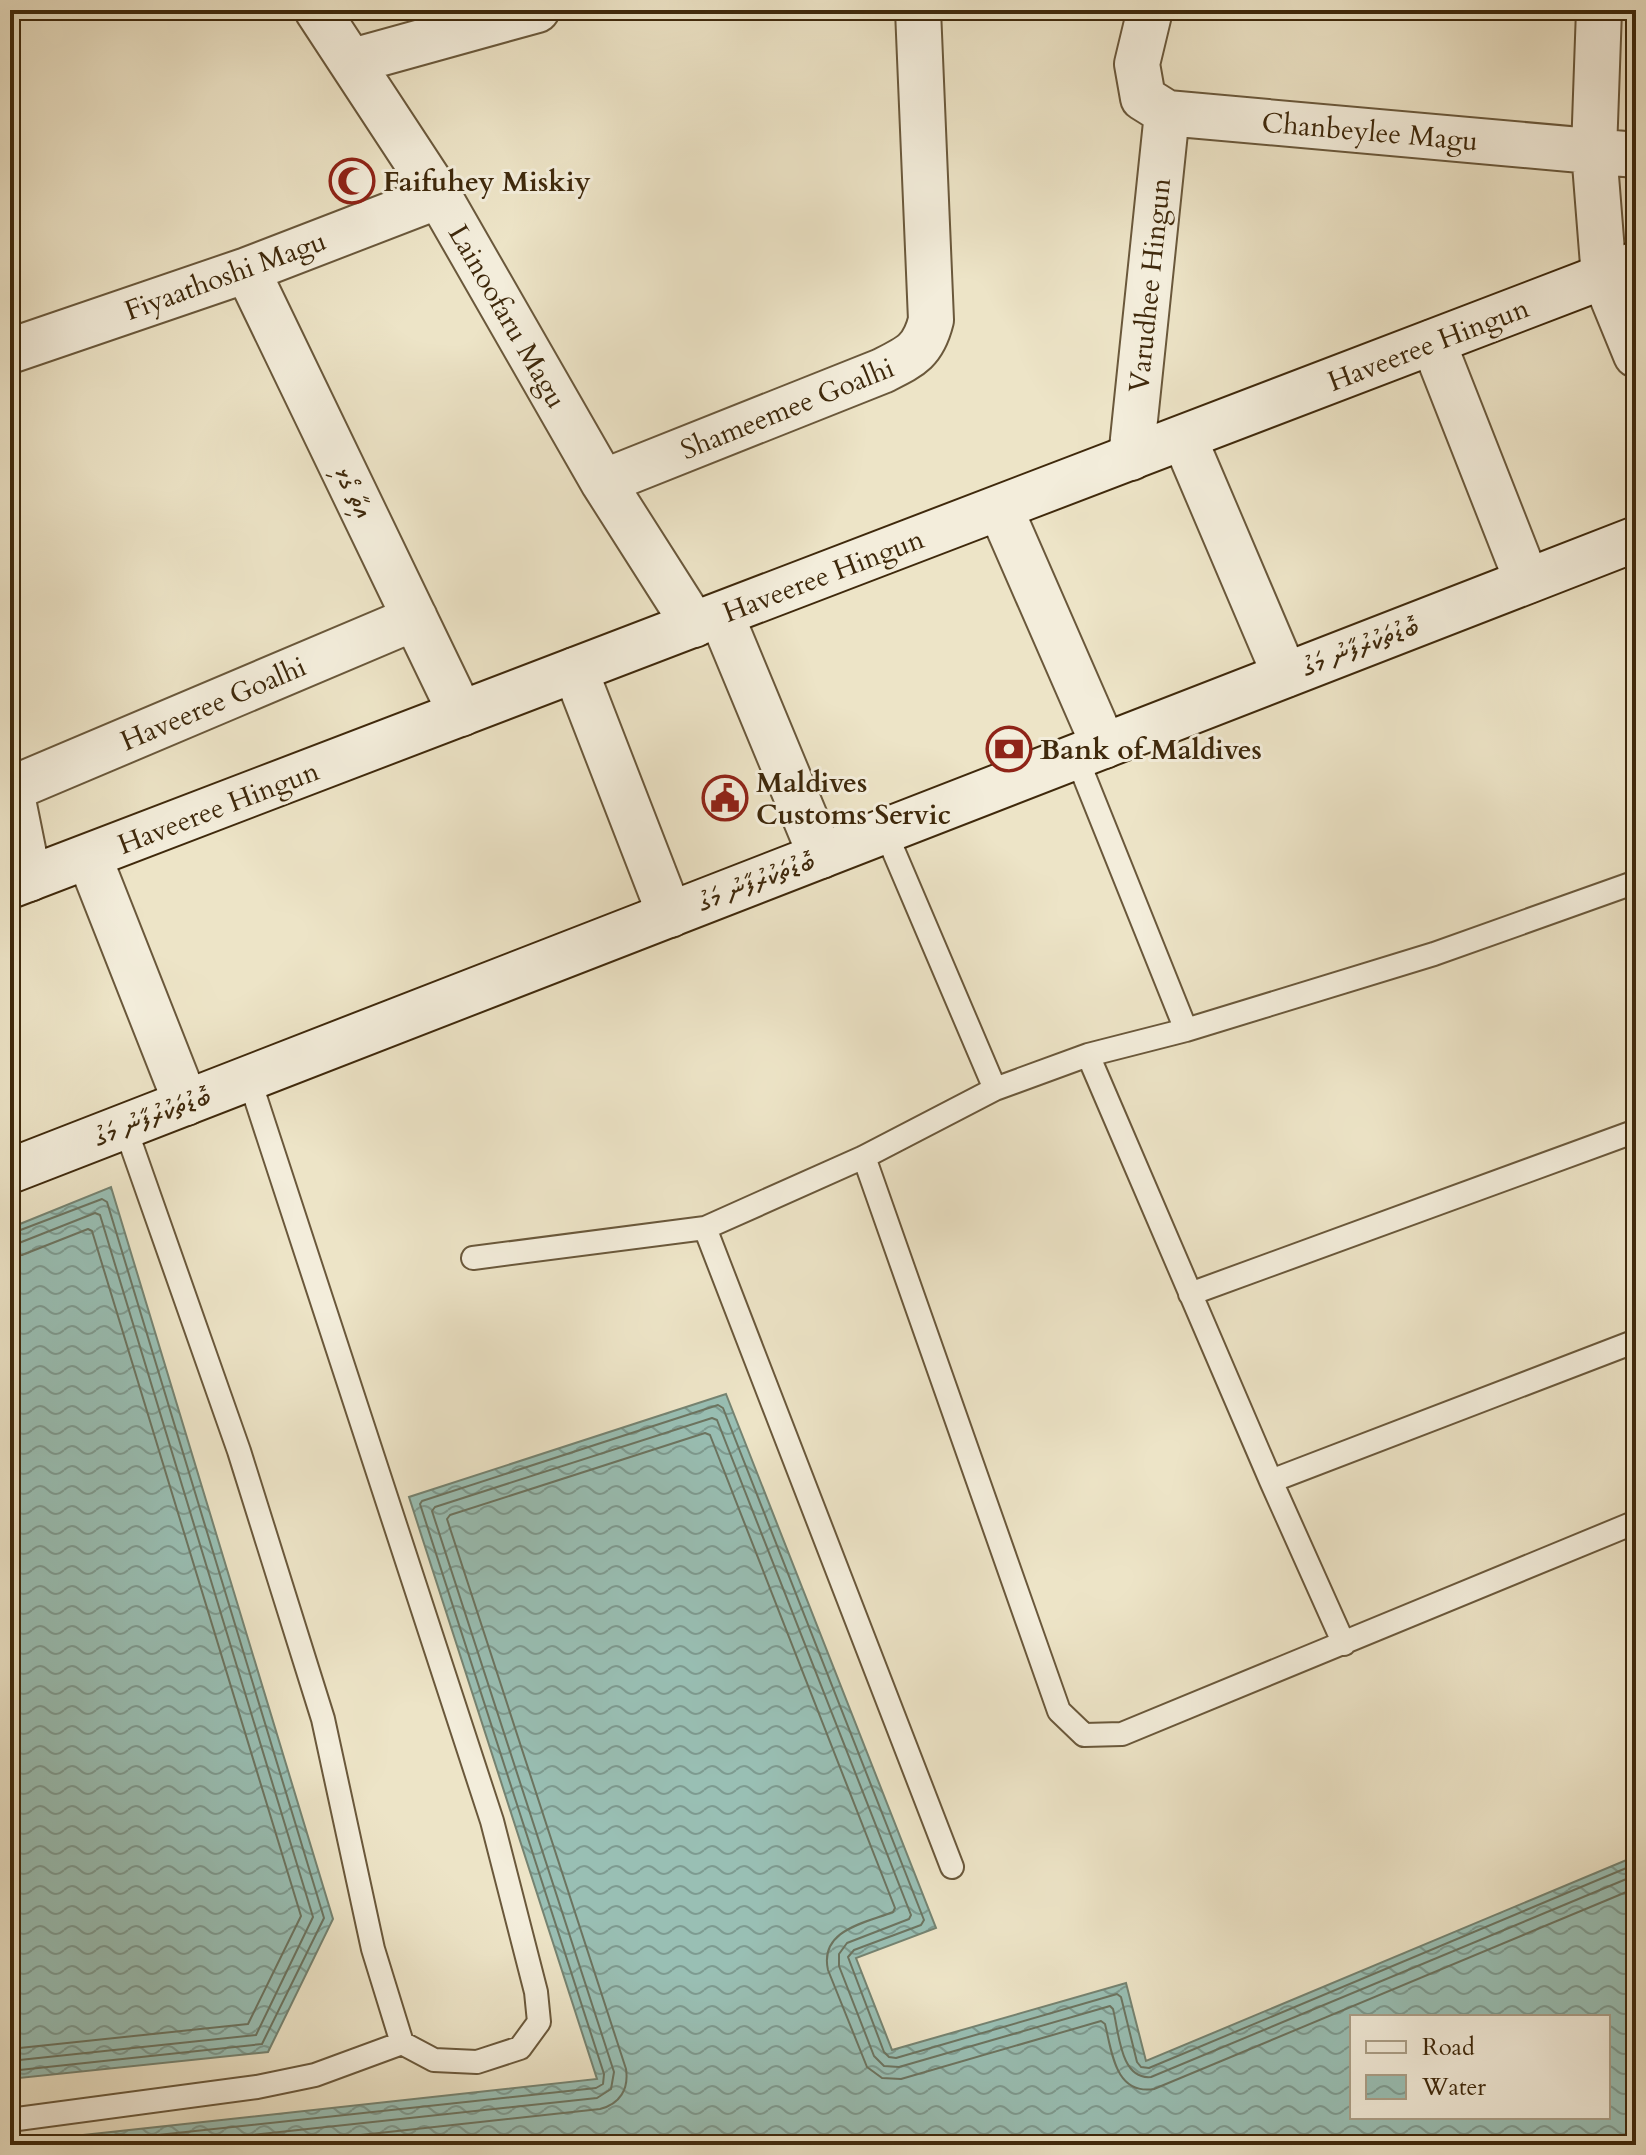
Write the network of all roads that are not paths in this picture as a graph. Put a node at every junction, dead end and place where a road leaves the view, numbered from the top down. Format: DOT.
graph roads {
  1 [pos="317,10"];
  2 [pos="537,10"];
  3 [pos="918,10"];
  4 [pos="1150,10"];
  5 [pos="1599,10"];
  6 [pos="353,61"];
  7 [pos="1167,113"];
  8 [pos="1615,153"];
  9 [pos="439,196"];
  10 [pos="247,270"];
  11 [pos="1620,270"];
  12 [pos="1433,342"];
  13 [pos="10,351"];
  14 [pos="1636,355"];
  15 [pos="1184,438"];
  16 [pos="1131,458"];
  17 [pos="603,482"];
  18 [pos="1000,508"];
  19 [pos="1636,539"];
  20 [pos="1527,581"];
  21 [pos="415,618"];
  22 [pos="707,620"];
  23 [pos="575,670"];
  24 [pos="1285,675"];
  25 [pos="461,714"];
  26 [pos="1090,751"];
  27 [pos="10,787"];
  28 [pos="885,831"];
  29 [pos="821,856"];
  30 [pos="89,857"];
  31 [pos="1636,882"];
  32 [pos="19,883"];
  33 [pos="670,915"];
  34 [pos="1186,1030"];
  35 [pos="1088,1055"];
  36 [pos="249,1078"];
  37 [pos="995,1089"];
  38 [pos="186,1103"];
  39 [pos="125,1127"];
  40 [pos="1636,1131"];
  41 [pos="864,1157"];
  42 [pos="10,1171"];
  43 [pos="705,1228"];
  44 [pos="473,1258"];
  45 [pos="1190,1294"];
  46 [pos="1636,1341"];
  47 [pos="1271,1481"];
  48 [pos="1636,1522"];
  49 [pos="1344,1644"];
  50 [pos="952,1867"];
  51 [pos="402,2043"];
  52 [pos="10,2120"];
  1 -- 6 [label="street, Lainoofaru Magu"];
  2 -- 6 [label="street"];
  3 -- 17 [label="street, Shameemee Goalhi"];
  4 -- 7 [label="street"];
  5 -- 8 [label="street"];
  6 -- 9 [label="street, Lainoofaru Magu"];
  7 -- 8 [label="street, Chanbeylee Magu"];
  7 -- 16 [label="street, Varudhee Hingun"];
  8 -- 11 [label="street"];
  9 -- 10 [label="street, Fiyaathoshi Magu"];
  9 -- 17 [label="street, Lainoofaru Magu"];
  10 -- 13 [label="street, Fiyaathoshi Magu"];
  10 -- 21 [label="street, އިތާ ގޯޅި"];
  11 -- 12 [label="street, Haveeree Hingun"];
  11 -- 14 [label="street"];
  12 -- 15 [label="street, Haveeree Hingun"];
  12 -- 20 [label="street"];
  15 -- 16 [label="street, Haveeree Hingun"];
  15 -- 24 [label="street"];
  16 -- 18 [label="street, Haveeree Hingun"];
  17 -- 22 [label="street, Lainoofaru Magu"];
  18 -- 22 [label="street, Haveeree Hingun"];
  18 -- 26 [label="street"];
  19 -- 20 [label="street, ބޮޑުތަކުރުފާނު މަގު"];
  20 -- 24 [label="street, ބޮޑުތަކުރުފާނު މަގު"];
  21 -- 25 [label="street, އިތާ ގޯޅި"];
  21 -- 27 [label="street, Haveeree Goalhi"];
  22 -- 23 [label="street, Haveeree Hingun"];
  22 -- 29 [label="street, Lainoofaru Magu"];
  23 -- 25 [label="street, Haveeree Hingun"];
  23 -- 33 [label="street"];
  24 -- 26 [label="street, ބޮޑުތަކުރުފާނު މަގު"];
  25 -- 30 [label="street, Haveeree Hingun"];
  26 -- 28 [label="street, ބޮޑުތަކުރުފާނު މަގު"];
  26 -- 34 [label="lane"];
  27 -- 32 [label="street"];
  28 -- 29 [label="street, ބޮޑުތަކުރުފާނު މަގު"];
  28 -- 37 [label="lane"];
  29 -- 33 [label="street, ބޮޑުތަކުރުފާނު މަގު"];
  30 -- 32 [label="street, Haveeree Hingun"];
  30 -- 38 [label="street"];
  31 -- 34 [label="lane"];
  33 -- 36 [label="street, ބޮޑުތަކުރުފާނު މަގު"];
  34 -- 35 [label="lane"];
  35 -- 37 [label="lane"];
  35 -- 45 [label="lane"];
  36 -- 38 [label="street, ބޮޑުތަކުރުފާނު މަގު"];
  36 -- 51 [label="lane"];
  37 -- 41 [label="lane"];
  38 -- 39 [label="street, ބޮޑުތަކުރުފާނު މަގު"];
  39 -- 42 [label="street, ބޮޑުތަކުރުފާނު މަގު"];
  39 -- 51 [label="lane"];
  40 -- 45 [label="lane"];
  41 -- 43 [label="lane"];
  41 -- 49 [label="lane"];
  43 -- 44 [label="lane"];
  43 -- 50 [label="lane"];
  45 -- 47 [label="lane"];
  46 -- 47 [label="lane"];
  47 -- 49 [label="lane"];
  48 -- 49 [label="lane"];
  51 -- 52 [label="lane"];
}
